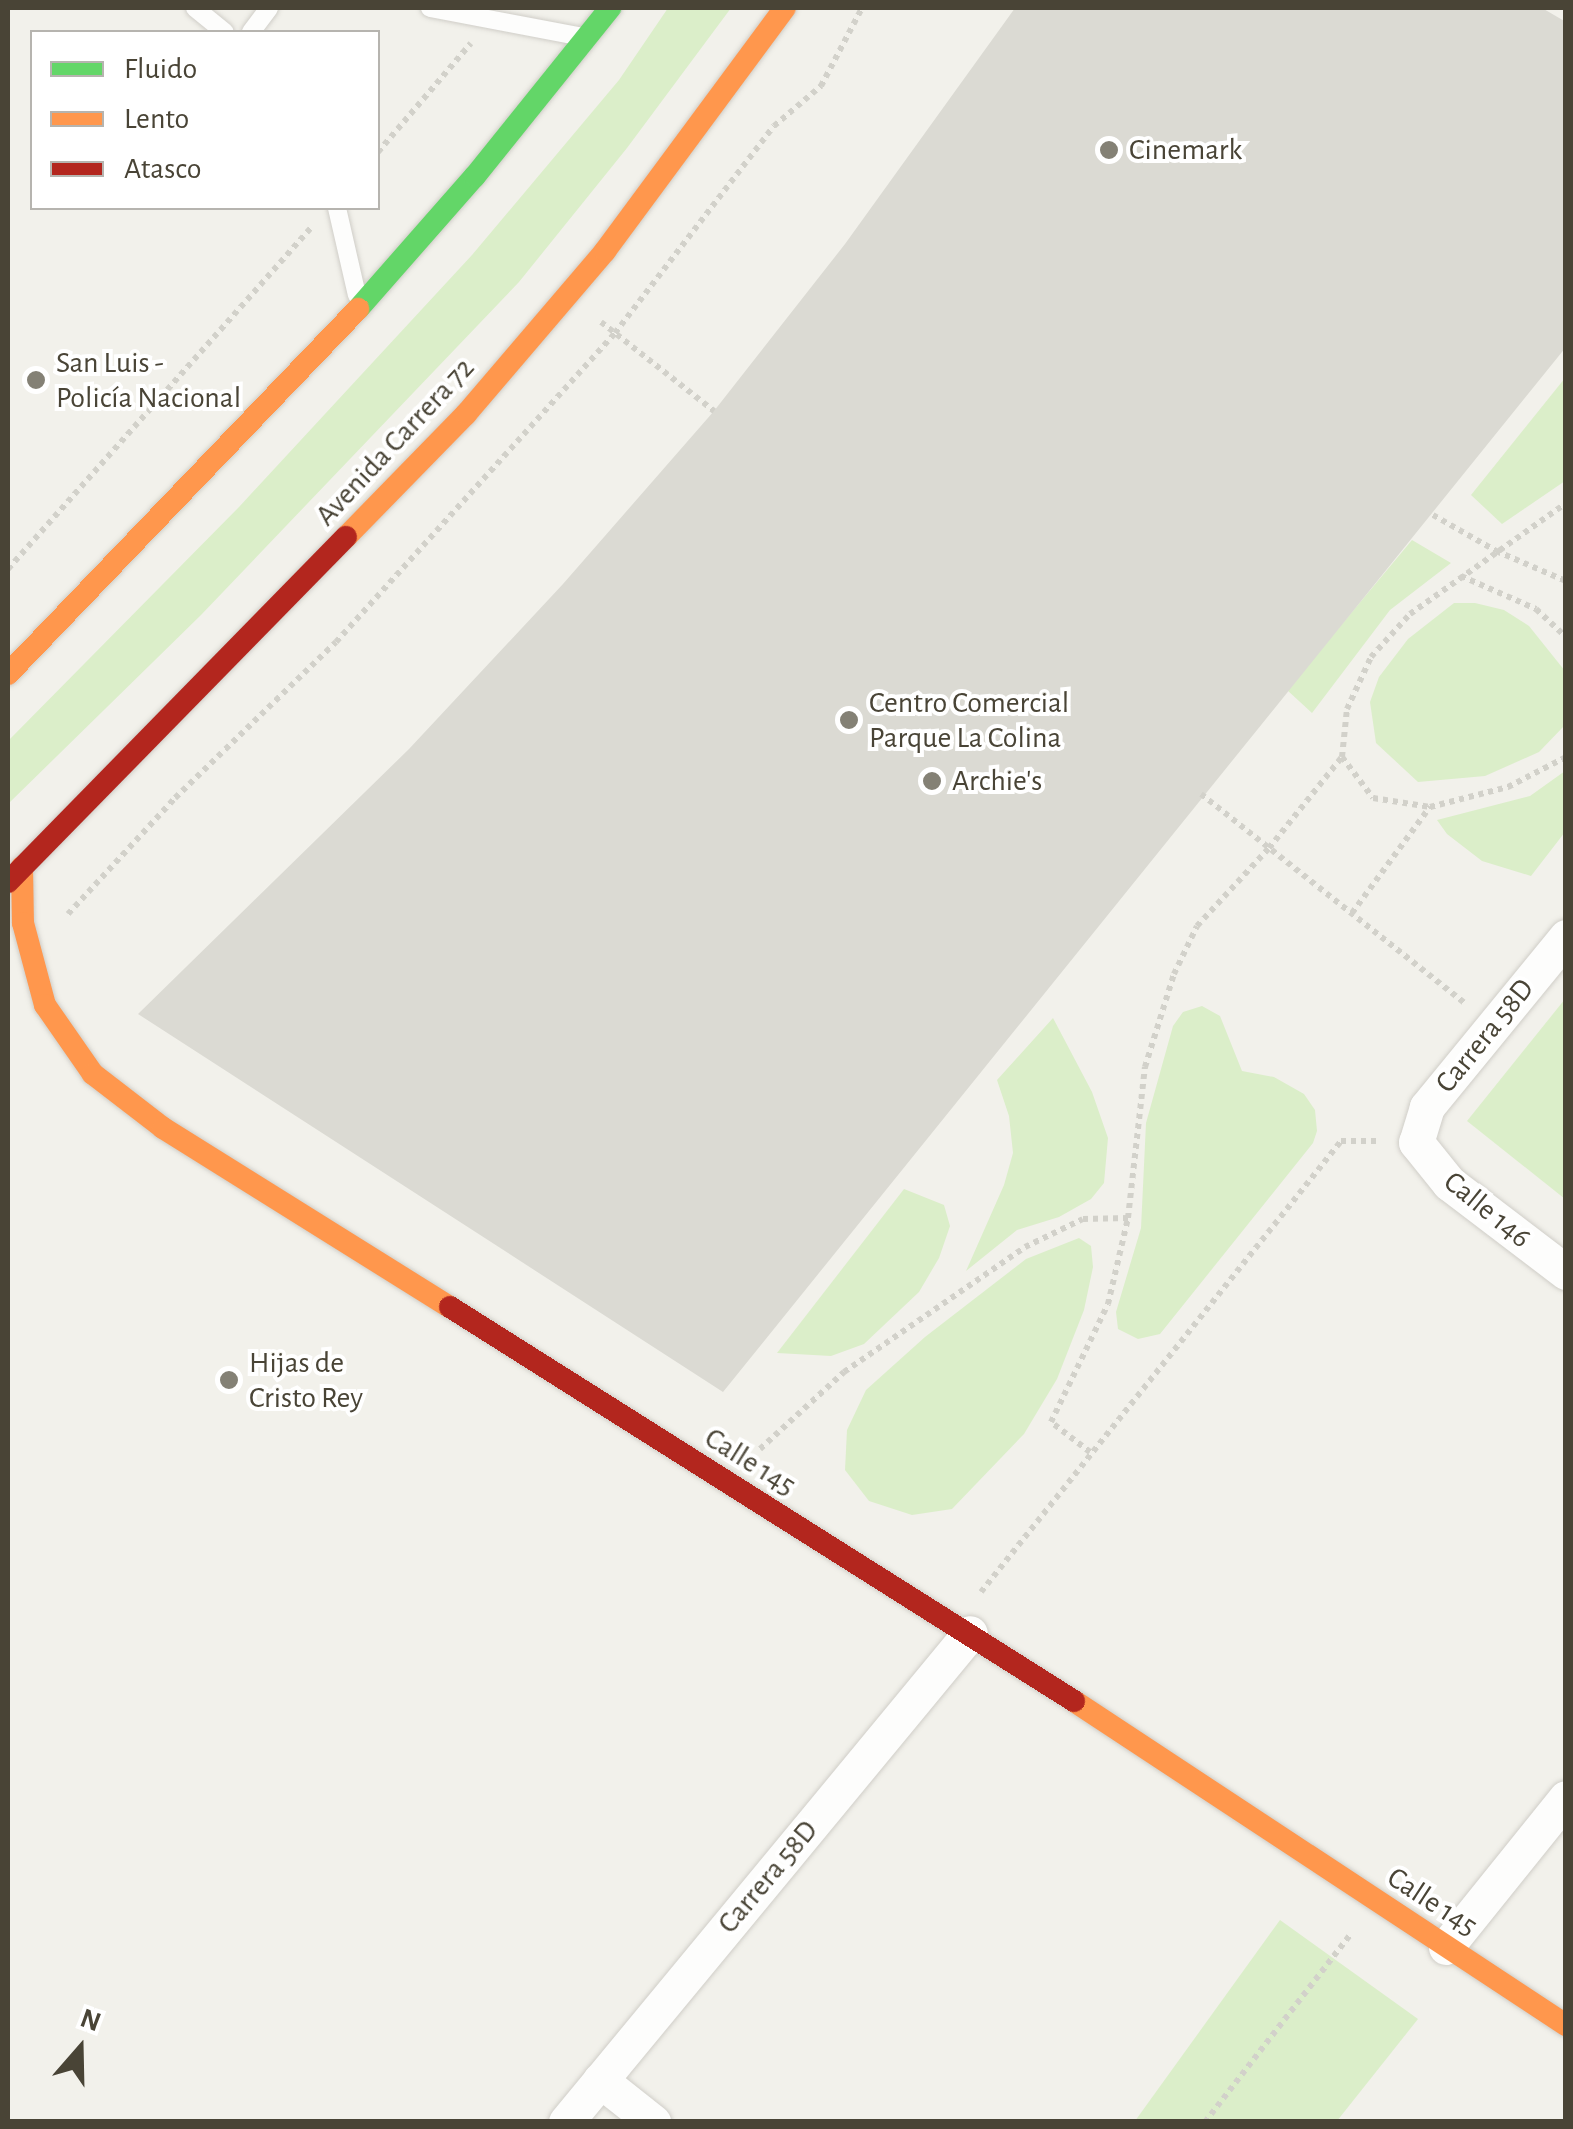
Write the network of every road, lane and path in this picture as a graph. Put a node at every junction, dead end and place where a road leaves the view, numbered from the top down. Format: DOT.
graph roads {
  1 [pos="195,8"];
  2 [pos="270,8"];
  3 [pos="430,8"];
  4 [pos="610,8"];
  5 [pos="785,8"];
  6 [pos="490,20"];
  7 [pos="223,30"];
  8 [pos="253,30"];
  9 [pos="588,38"];
  10 [pos="380,150"];
  11 [pos="336,210"];
  12 [pos="318,221"];
  13 [pos="566,294"];
  14 [pos="360,307"];
  15 [pos="714,411"];
  16 [pos="1566,502"];
  17 [pos="1433,515"];
  18 [pos="1496,551"];
  19 [pos="8,569"];
  20 [pos="1461,576"];
  21 [pos="1566,581"];
  22 [pos="1566,637"];
  23 [pos="8,674"];
  24 [pos="1342,757"];
  25 [pos="1566,757"];
  26 [pos="1201,794"];
  27 [pos="1430,807"];
  28 [pos="1269,848"];
  29 [pos="15,874"];
  30 [pos="1352,913"];
  31 [pos="1566,937"];
  32 [pos="1494,1026"];
  33 [pos="1416,1142"];
  34 [pos="1128,1218"];
  35 [pos="1566,1272"];
  36 [pos="1090,1452"];
  37 [pos="724,1482"];
  38 [pos="963,1629"];
  39 [pos="1566,1798"];
  40 [pos="1376,1902"];
  41 [pos="1446,1947"];
  42 [pos="1566,2025"];
  43 [pos="600,2080"];
  44 [pos="566,2122"];
  45 [pos="653,2122"];
  46 [pos="1206,2122"];
  1 -- 7 [label="lane"];
  2 -- 8 [label="lane"];
  3 -- 6 [label="lane"];
  4 -- 9 [label="main road"];
  5 -- 13 [label="main road, Avenida Carrera 72"];
  6 -- 9 [label="lane"];
  6 -- 10 [label="path"];
  9 -- 14 [label="main road"];
  11 -- 14 [label="lane"];
  12 -- 19 [label="path"];
  13 -- 15 [label="path"];
  13 -- 29 [label="main road, Avenida Carrera 72"];
  14 -- 23 [label="main road"];
  16 -- 18 [label="path"];
  17 -- 18 [label="path"];
  18 -- 20 [label="path"];
  18 -- 21 [label="path"];
  20 -- 22 [label="path"];
  20 -- 24 [label="path"];
  24 -- 27 [label="path"];
  24 -- 28 [label="path"];
  25 -- 27 [label="path"];
  26 -- 28 [label="path"];
  27 -- 30 [label="path"];
  28 -- 30 [label="path"];
  28 -- 34 [label="path"];
  29 -- 37 [label="main road, Calle 145"];
  30 -- 32 [label="path"];
  31 -- 32 [label="street, Carrera 58D"];
  32 -- 33 [label="street, Carrera 58D"];
  33 -- 35 [label="street, Calle 146"];
  33 -- 36 [label="path"];
  34 -- 36 [label="path"];
  34 -- 37 [label="path"];
  36 -- 38 [label="path"];
  37 -- 38 [label="main road, Calle 145"];
  38 -- 40 [label="main road, Calle 145"];
  38 -- 43 [label="street, Carrera 58D"];
  39 -- 41 [label="street"];
  40 -- 41 [label="main road, Calle 145"];
  40 -- 46 [label="path"];
  41 -- 42 [label="main road, Calle 145"];
  43 -- 44 [label="street, Carrera 58D"];
  43 -- 45 [label="street"];
}
